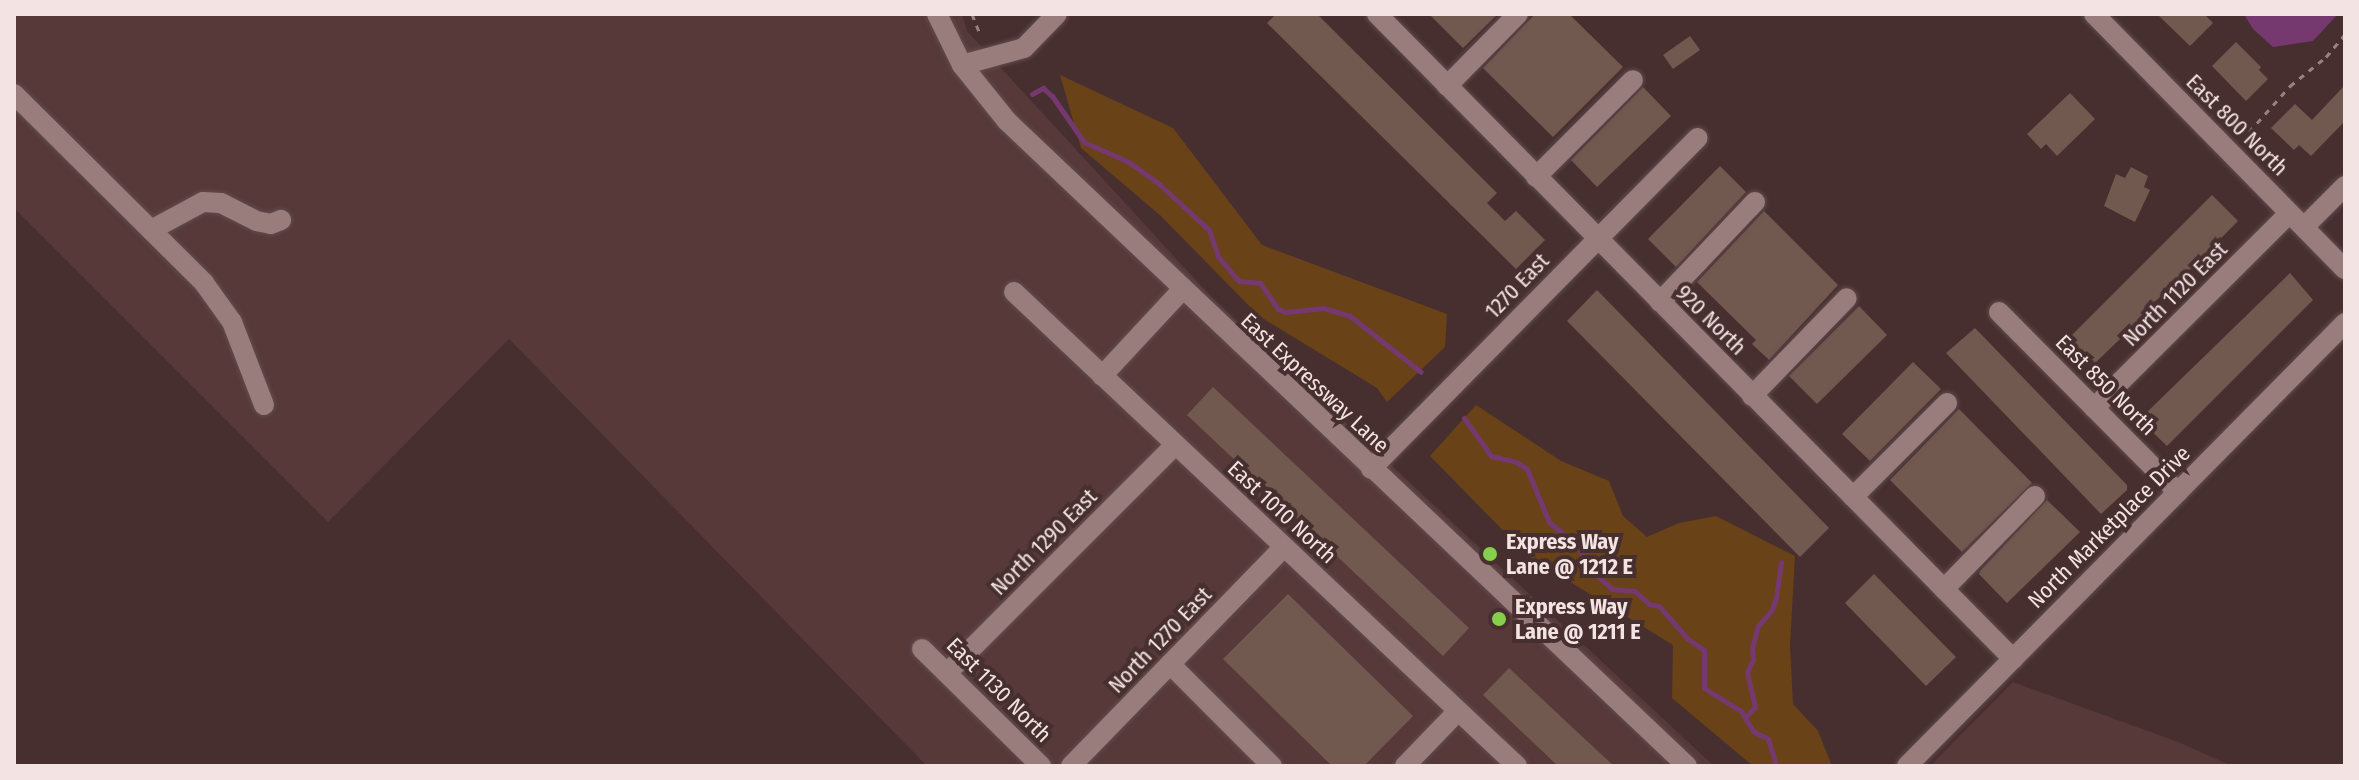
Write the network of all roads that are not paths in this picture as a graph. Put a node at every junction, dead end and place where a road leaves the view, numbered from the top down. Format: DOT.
graph roads {
  1 [pos="937,14"];
  2 [pos="1057,14"];
  3 [pos="1377,14"];
  4 [pos="1518,14"];
  5 [pos="2094,14"];
  6 [pos="962,65"];
  7 [pos="1633,80"];
  8 [pos="1447,86"];
  9 [pos="14,94"];
  10 [pos="1697,138"];
  11 [pos="1536,177"];
  12 [pos="2345,186"];
  13 [pos="1755,202"];
  14 [pos="281,220"];
  15 [pos="2297,220"];
  16 [pos="151,230"];
  17 [pos="1597,239"];
  18 [pos="2345,269"];
  19 [pos="1182,290"];
  20 [pos="1014,292"];
  21 [pos="1847,298"];
  22 [pos="1660,302"];
  23 [pos="1999,312"];
  24 [pos="2345,323"];
  25 [pos="1102,376"];
  26 [pos="1752,396"];
  27 [pos="1947,403"];
  28 [pos="264,405"];
  29 [pos="2094,408"];
  30 [pos="1175,445"];
  31 [pos="1371,469"];
  32 [pos="2178,492"];
  33 [pos="2035,496"];
  34 [pos="1853,497"];
  35 [pos="1283,548"];
  36 [pos="1944,589"];
  37 [pos="922,649"];
  38 [pos="2013,659"];
  39 [pos="1170,664"];
  40 [pos="947,673"];
  41 [pos="1458,711"];
  42 [pos="1041,766"];
  43 [pos="1071,766"];
  44 [pos="1272,766"];
  45 [pos="1405,766"];
  46 [pos="1517,766"];
  47 [pos="1687,766"];
  48 [pos="1907,766"];
  1 -- 6 [label="street, East Expressway Lane"];
  2 -- 6 [label="street"];
  3 -- 8 [label="street, 920 North"];
  4 -- 8 [label="street"];
  5 -- 15 [label="street, East 800 North"];
  6 -- 19 [label="street, East Expressway Lane"];
  7 -- 11 [label="street"];
  8 -- 11 [label="street, 920 North"];
  9 -- 16 [label="street"];
  10 -- 17 [label="street, 1270 East"];
  11 -- 17 [label="street, 920 North"];
  12 -- 15 [label="street, North 1120 East"];
  13 -- 22 [label="street"];
  14 -- 16 [label="street"];
  15 -- 18 [label="street, East 800 North"];
  15 -- 29 [label="street, North 1120 East"];
  16 -- 28 [label="street"];
  17 -- 22 [label="street, 920 North"];
  17 -- 31 [label="street, 1270 East"];
  19 -- 25 [label="street"];
  19 -- 31 [label="street, East Expressway Lane"];
  20 -- 25 [label="street, East 1010 North"];
  21 -- 26 [label="street"];
  22 -- 26 [label="street, 920 North"];
  23 -- 29 [label="street, East 850 North"];
  24 -- 32 [label="street, North Marketplace Drive"];
  25 -- 30 [label="street, East 1010 North"];
  26 -- 34 [label="street, 920 North"];
  27 -- 34 [label="street"];
  29 -- 32 [label="street, East 850 North"];
  30 -- 35 [label="street, East 1010 North"];
  30 -- 40 [label="street, North 1290 East"];
  31 -- 47 [label="street, East Expressway Lane"];
  32 -- 38 [label="street, North Marketplace Drive"];
  33 -- 36 [label="street"];
  34 -- 36 [label="street, 920 North"];
  35 -- 39 [label="street, North 1270 East"];
  35 -- 41 [label="street, East 1010 North"];
  36 -- 38 [label="street, 920 North"];
  37 -- 40 [label="street, East 1130 North"];
  38 -- 48 [label="street, North Marketplace Drive"];
  39 -- 43 [label="street, North 1270 East"];
  39 -- 44 [label="street"];
  40 -- 42 [label="street, East 1130 North"];
  41 -- 45 [label="street"];
  41 -- 46 [label="street, East 1010 North"];
}
